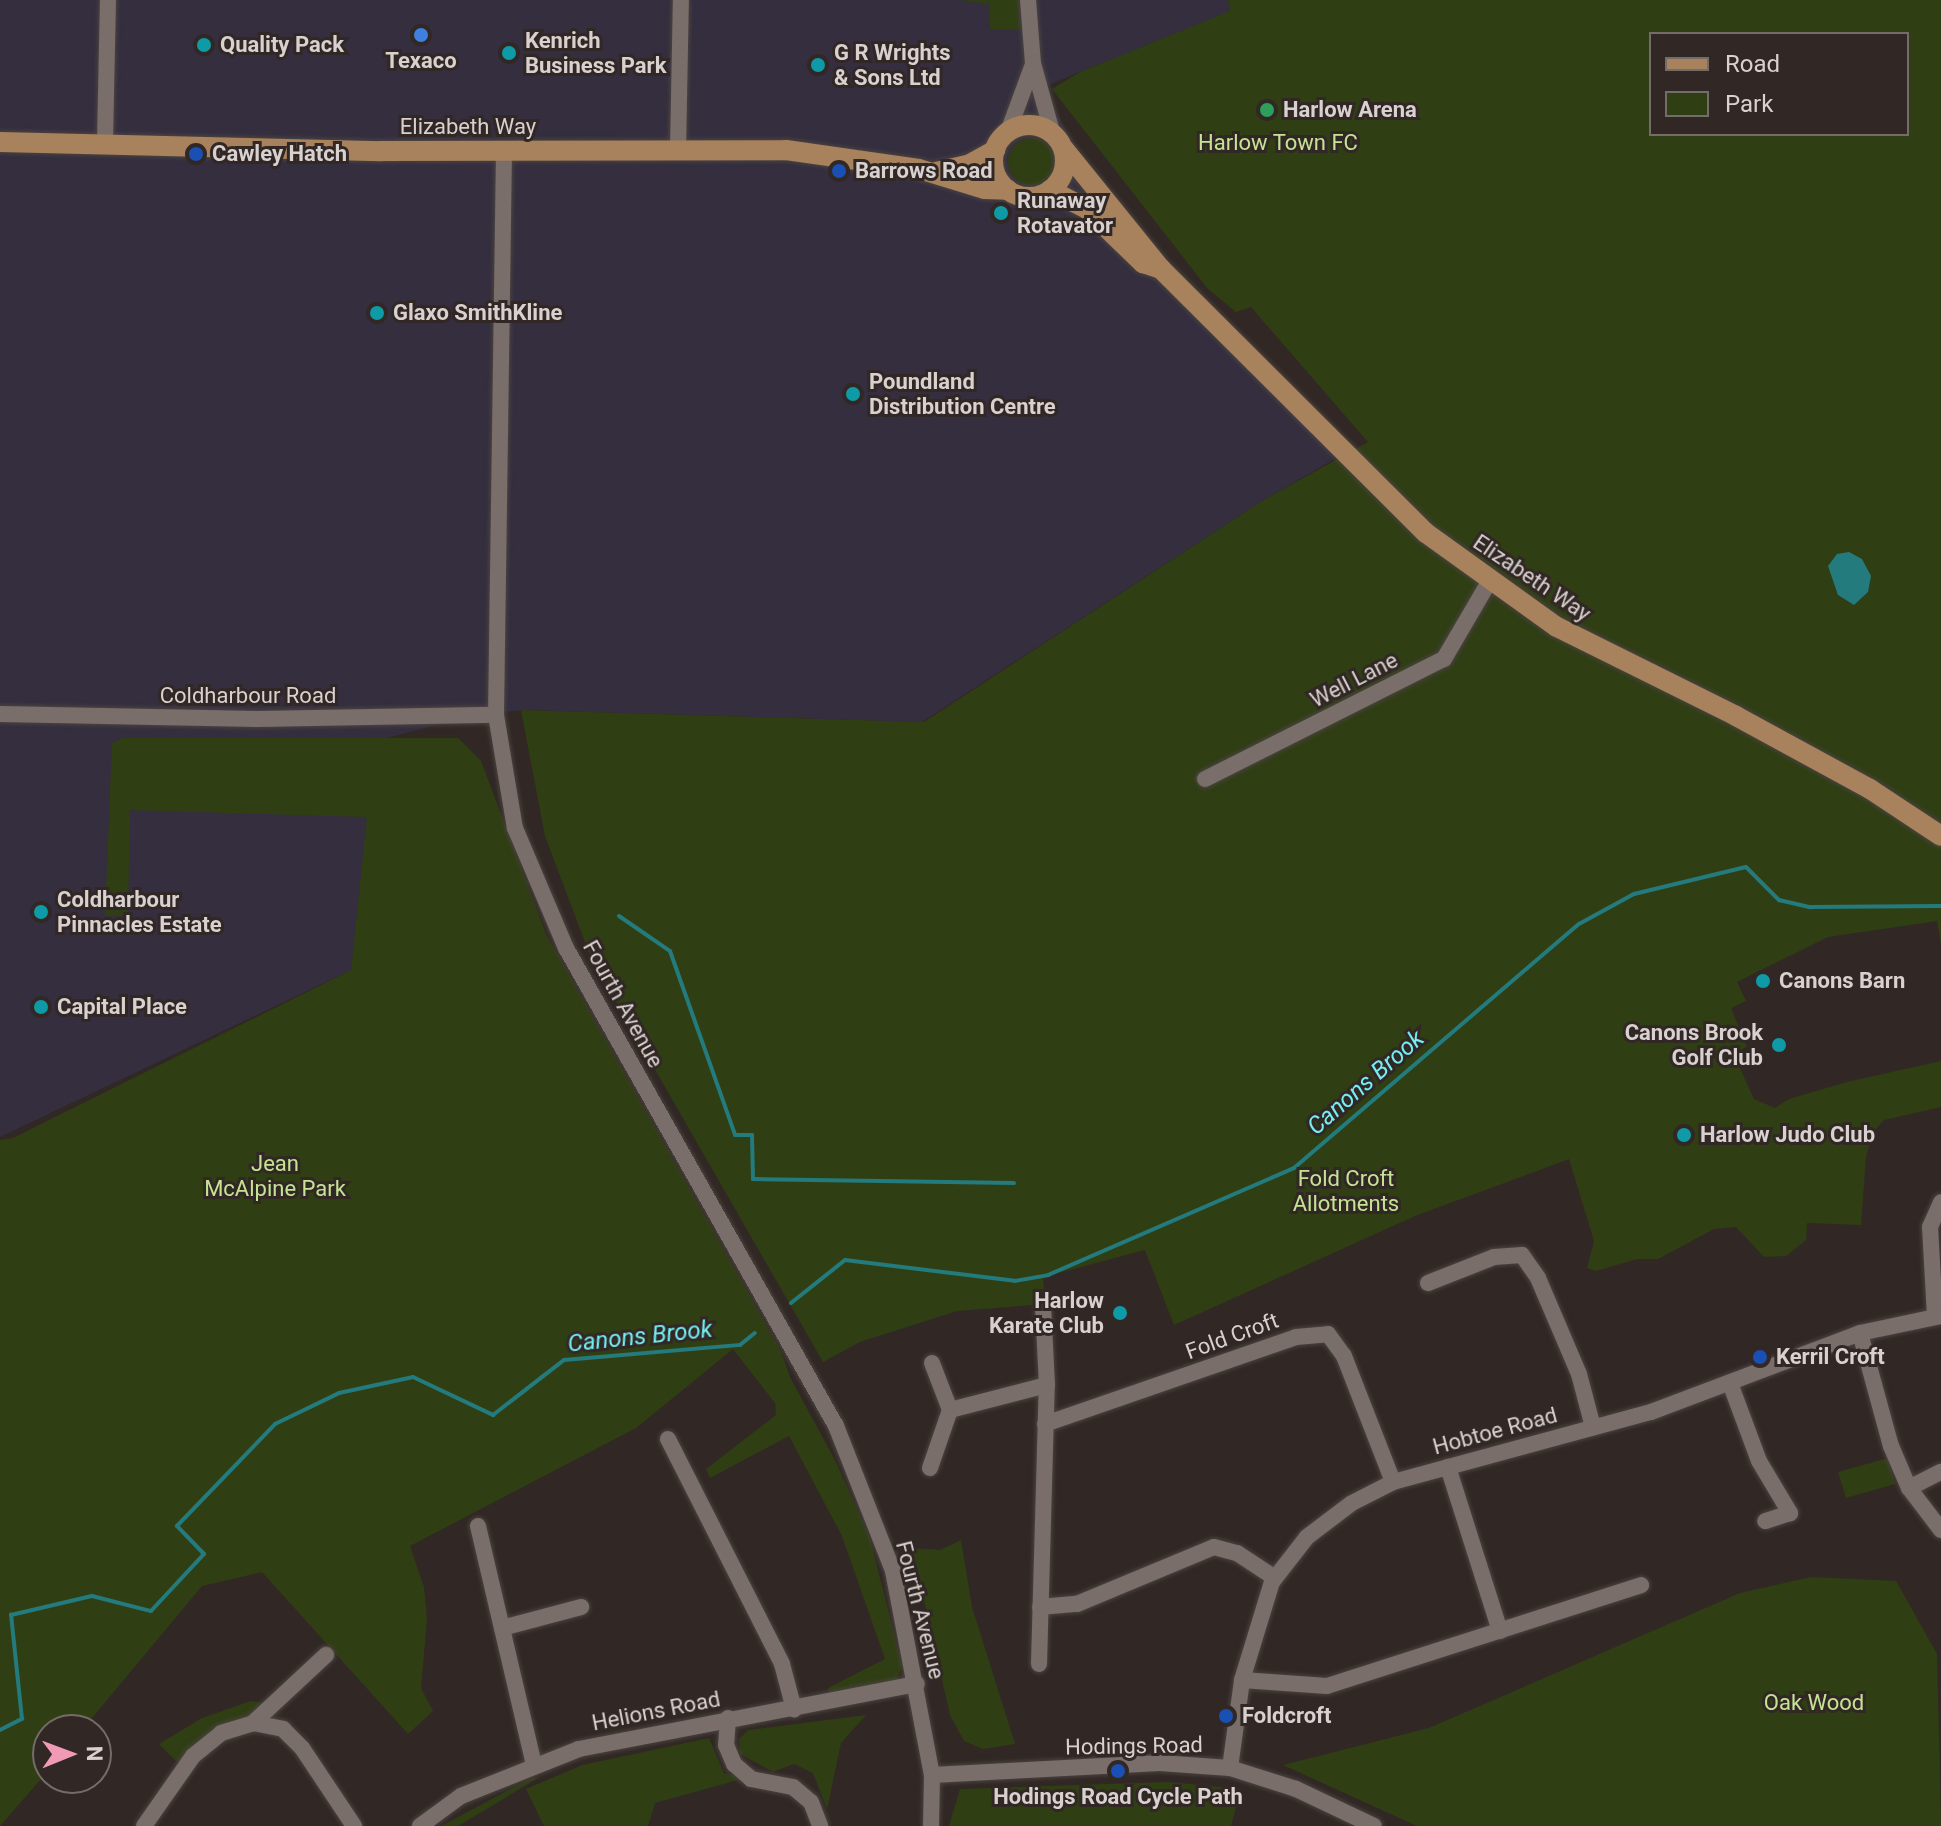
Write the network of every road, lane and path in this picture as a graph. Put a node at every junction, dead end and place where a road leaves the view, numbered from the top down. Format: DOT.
graph roads {
  1 [pos="108,0"];
  2 [pos="681,0"];
  3 [pos="1028,0"];
  4 [pos="1033,63"];
  5 [pos="1008,132"];
  6 [pos="1058,141"];
  7 [pos="0,142"];
  8 [pos="105,142"];
  9 [pos="504,150"];
  10 [pos="678,150"];
  11 [pos="995,150"];
  12 [pos="935,173"];
  13 [pos="1008,190"];
  14 [pos="1050,190"];
  15 [pos="1161,269"];
  16 [pos="1489,582"];
  17 [pos="0,714"];
  18 [pos="496,715"];
  19 [pos="1205,779"];
  20 [pos="1941,836"];
  21 [pos="1941,1202"];
  22 [pos="1428,1283"];
  23 [pos="1043,1307"];
  24 [pos="1938,1316"];
  25 [pos="1860,1333"];
  26 [pos="932,1363"];
  27 [pos="1730,1383"];
  28 [pos="1047,1385"];
  29 [pos="950,1410"];
  30 [pos="1045,1424"];
  31 [pos="1593,1427"];
  32 [pos="668,1439"];
  33 [pos="1448,1467"];
  34 [pos="930,1468"];
  35 [pos="1941,1472"];
  36 [pos="1393,1482"];
  37 [pos="1909,1488"];
  38 [pos="1765,1521"];
  39 [pos="478,1526"];
  40 [pos="1941,1530"];
  41 [pos="1275,1578"];
  42 [pos="1641,1585"];
  43 [pos="581,1607"];
  44 [pos="1040,1607"];
  45 [pos="502,1628"];
  46 [pos="1500,1631"];
  47 [pos="326,1655"];
  48 [pos="1039,1664"];
  49 [pos="1242,1680"];
  50 [pos="917,1684"];
  51 [pos="794,1709"];
  52 [pos="728,1718"];
  53 [pos="253,1723"];
  54 [pos="534,1764"];
  55 [pos="1230,1768"];
  56 [pos="932,1775"];
  57 [pos="1352,1820"];
  58 [pos="144,1826"];
  59 [pos="354,1826"];
  60 [pos="420,1826"];
  61 [pos="820,1826"];
  62 [pos="931,1826"];
  63 [pos="1374,1826"];
  1 -- 8 [label="street"];
  2 -- 10 [label="street"];
  3 -- 4 [label="street"];
  4 -- 5 [label="street"];
  4 -- 6 [label="street"];
  5 -- 6 [label="main road"];
  5 -- 11 [label="main road"];
  6 -- 14 [label="main road"];
  6 -- 15 [label="main road, Elizabeth Way"];
  7 -- 8 [label="main road, Elizabeth Way"];
  8 -- 9 [label="main road, Elizabeth Way"];
  9 -- 10 [label="main road, Elizabeth Way"];
  9 -- 18 [label="street, Fourth Avenue"];
  10 -- 12 [label="main road, Elizabeth Way"];
  11 -- 12 [label="main road, Elizabeth Way"];
  11 -- 13 [label="main road"];
  12 -- 13 [label="main road, Elizabeth Way"];
  13 -- 14 [label="main road"];
  14 -- 15 [label="main road, Elizabeth Way"];
  15 -- 16 [label="main road, Elizabeth Way"];
  16 -- 19 [label="street, Well Lane"];
  16 -- 20 [label="main road, Elizabeth Way"];
  17 -- 18 [label="street, Coldharbour Road"];
  18 -- 50 [label="street, Fourth Avenue"];
  21 -- 24 [label="street"];
  22 -- 31 [label="street"];
  23 -- 28 [label="street"];
  24 -- 25 [label="street, Hobtoe Road"];
  25 -- 27 [label="street, Hobtoe Road"];
  25 -- 37 [label="street"];
  26 -- 29 [label="street"];
  27 -- 31 [label="street, Hobtoe Road"];
  27 -- 38 [label="street"];
  28 -- 29 [label="street"];
  28 -- 30 [label="street"];
  29 -- 34 [label="street"];
  30 -- 36 [label="street, Fold Croft"];
  30 -- 44 [label="street"];
  31 -- 33 [label="street, Hobtoe Road"];
  32 -- 51 [label="street"];
  33 -- 36 [label="street, Hobtoe Road"];
  33 -- 46 [label="street"];
  35 -- 37 [label="street"];
  36 -- 41 [label="street, Hobtoe Road"];
  37 -- 40 [label="street"];
  39 -- 45 [label="street"];
  41 -- 44 [label="street"];
  41 -- 49 [label="street, Hobtoe Road"];
  42 -- 46 [label="street"];
  43 -- 45 [label="street"];
  44 -- 48 [label="street"];
  45 -- 54 [label="street"];
  46 -- 49 [label="street"];
  47 -- 53 [label="street"];
  49 -- 55 [label="street, Hobtoe Road"];
  50 -- 51 [label="street, Helions Road"];
  50 -- 56 [label="street, Fourth Avenue"];
  51 -- 52 [label="street, Helions Road"];
  52 -- 54 [label="street, Helions Road"];
  52 -- 61 [label="street"];
  53 -- 58 [label="street"];
  53 -- 59 [label="street"];
  54 -- 60 [label="street, Helions Road"];
  55 -- 56 [label="street, Hodings Road"];
  55 -- 57 [label="street, Hodings Road"];
  56 -- 62 [label="street, Fourth Avenue"];
  57 -- 63 [label="street, Hodings Road"];
}
